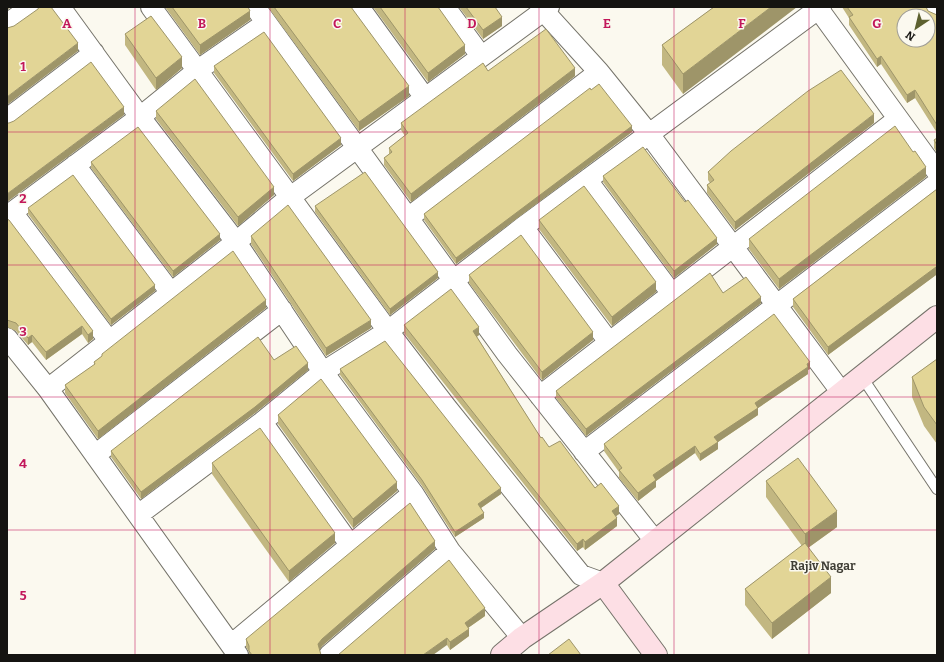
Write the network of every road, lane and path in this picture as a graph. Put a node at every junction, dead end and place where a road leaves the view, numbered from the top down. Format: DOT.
graph roads {
  1 [pos="31,7"];
  2 [pos="60,7"];
  3 [pos="151,7"];
  4 [pos="254,7"];
  5 [pos="360,7"];
  6 [pos="445,7"];
  7 [pos="934,7"];
  8 [pos="544,8"];
  9 [pos="819,8"];
  10 [pos="937,12"];
  11 [pos="266,23"];
  12 [pos="7,24"];
  13 [pos="94,53"];
  14 [pos="481,56"];
  15 [pos="198,70"];
  16 [pos="599,72"];
  17 [pos="425,98"];
  18 [pos="140,116"];
  19 [pos="7,119"];
  20 [pos="898,119"];
  21 [pos="649,134"];
  22 [pos="357,148"];
  23 [pos="75,165"];
  24 [pos="937,172"];
  25 [pos="586,180"];
  26 [pos="937,183"];
  27 [pos="289,198"];
  28 [pos="10,214"];
  29 [pos="408,218"];
  30 [pos="523,228"];
  31 [pos="236,242"];
  32 [pos="733,247"];
  33 [pos="453,280"];
  34 [pos="171,293"];
  35 [pos="672,294"];
  36 [pos="776,306"];
  37 [pos="282,310"];
  38 [pos="937,317"];
  39 [pos="388,331"];
  40 [pos="7,338"];
  41 [pos="110,342"];
  42 [pos="609,342"];
  43 [pos="323,372"];
  44 [pos="862,377"];
  45 [pos="48,390"];
  46 [pos="842,393"];
  47 [pos="540,396"];
  48 [pos="262,422"];
  49 [pos="584,452"];
  50 [pos="95,455"];
  51 [pos="937,489"];
  52 [pos="413,493"];
  53 [pos="138,514"];
  54 [pos="655,541"];
  55 [pos="351,546"];
  56 [pos="450,551"];
  57 [pos="603,583"];
  58 [pos="522,638"];
  59 [pos="235,650"];
  60 [pos="329,655"];
  61 [pos="502,655"];
  62 [pos="656,655"];
  1 -- 12 [label="street"];
  2 -- 13 [label="street"];
  3 -- 15 [label="street"];
  4 -- 11 [label="street"];
  5 -- 17 [label="street"];
  6 -- 14 [label="street"];
  7 -- 10 [label="street"];
  8 -- 14 [label="street"];
  8 -- 16 [label="street"];
  9 -- 20 [label="street"];
  9 -- 21 [label="street"];
  11 -- 15 [label="street"];
  11 -- 22 [label="street"];
  13 -- 18 [label="street"];
  13 -- 19 [label="street"];
  14 -- 17 [label="street"];
  15 -- 18 [label="street"];
  15 -- 27 [label="street"];
  16 -- 21 [label="street"];
  16 -- 29 [label="street"];
  17 -- 22 [label="street"];
  18 -- 23 [label="street"];
  18 -- 31 [label="street"];
  20 -- 24 [label="street"];
  20 -- 32 [label="street"];
  21 -- 25 [label="street"];
  21 -- 32 [label="street"];
  22 -- 27 [label="street"];
  22 -- 29 [label="street"];
  23 -- 28 [label="street"];
  23 -- 34 [label="street"];
  25 -- 30 [label="street"];
  25 -- 35 [label="street"];
  26 -- 36 [label="street"];
  27 -- 31 [label="street"];
  27 -- 39 [label="street"];
  28 -- 41 [label="street"];
  29 -- 33 [label="street"];
  30 -- 33 [label="street"];
  30 -- 42 [label="street"];
  31 -- 34 [label="street"];
  31 -- 37 [label="street"];
  32 -- 35 [label="street"];
  32 -- 36 [label="street"];
  33 -- 39 [label="street"];
  33 -- 47 [label="street"];
  34 -- 41 [label="street"];
  35 -- 42 [label="street"];
  36 -- 46 [label="street"];
  36 -- 49 [label="street"];
  37 -- 43 [label="street"];
  37 -- 50 [label="street"];
  38 -- 44 [label="street"];
  39 -- 43 [label="street"];
  39 -- 57 [label="street"];
  40 -- 45 [label="street"];
  41 -- 45 [label="street"];
  42 -- 47 [label="street"];
  43 -- 48 [label="street"];
  43 -- 52 [label="street"];
  44 -- 46 [label="street"];
  44 -- 51 [label="lane"];
  45 -- 50 [label="street"];
  46 -- 54 [label="street"];
  47 -- 49 [label="street"];
  48 -- 53 [label="street"];
  48 -- 55 [label="street"];
  49 -- 54 [label="street"];
  50 -- 53 [label="street"];
  52 -- 55 [label="street"];
  52 -- 56 [label="street"];
  53 -- 59 [label="street"];
  54 -- 57 [label="street"];
  55 -- 59 [label="street"];
  56 -- 58 [label="street"];
  56 -- 60 [label="street"];
  57 -- 58 [label="street"];
  57 -- 62 [label="street"];
  58 -- 61 [label="street"];
}
